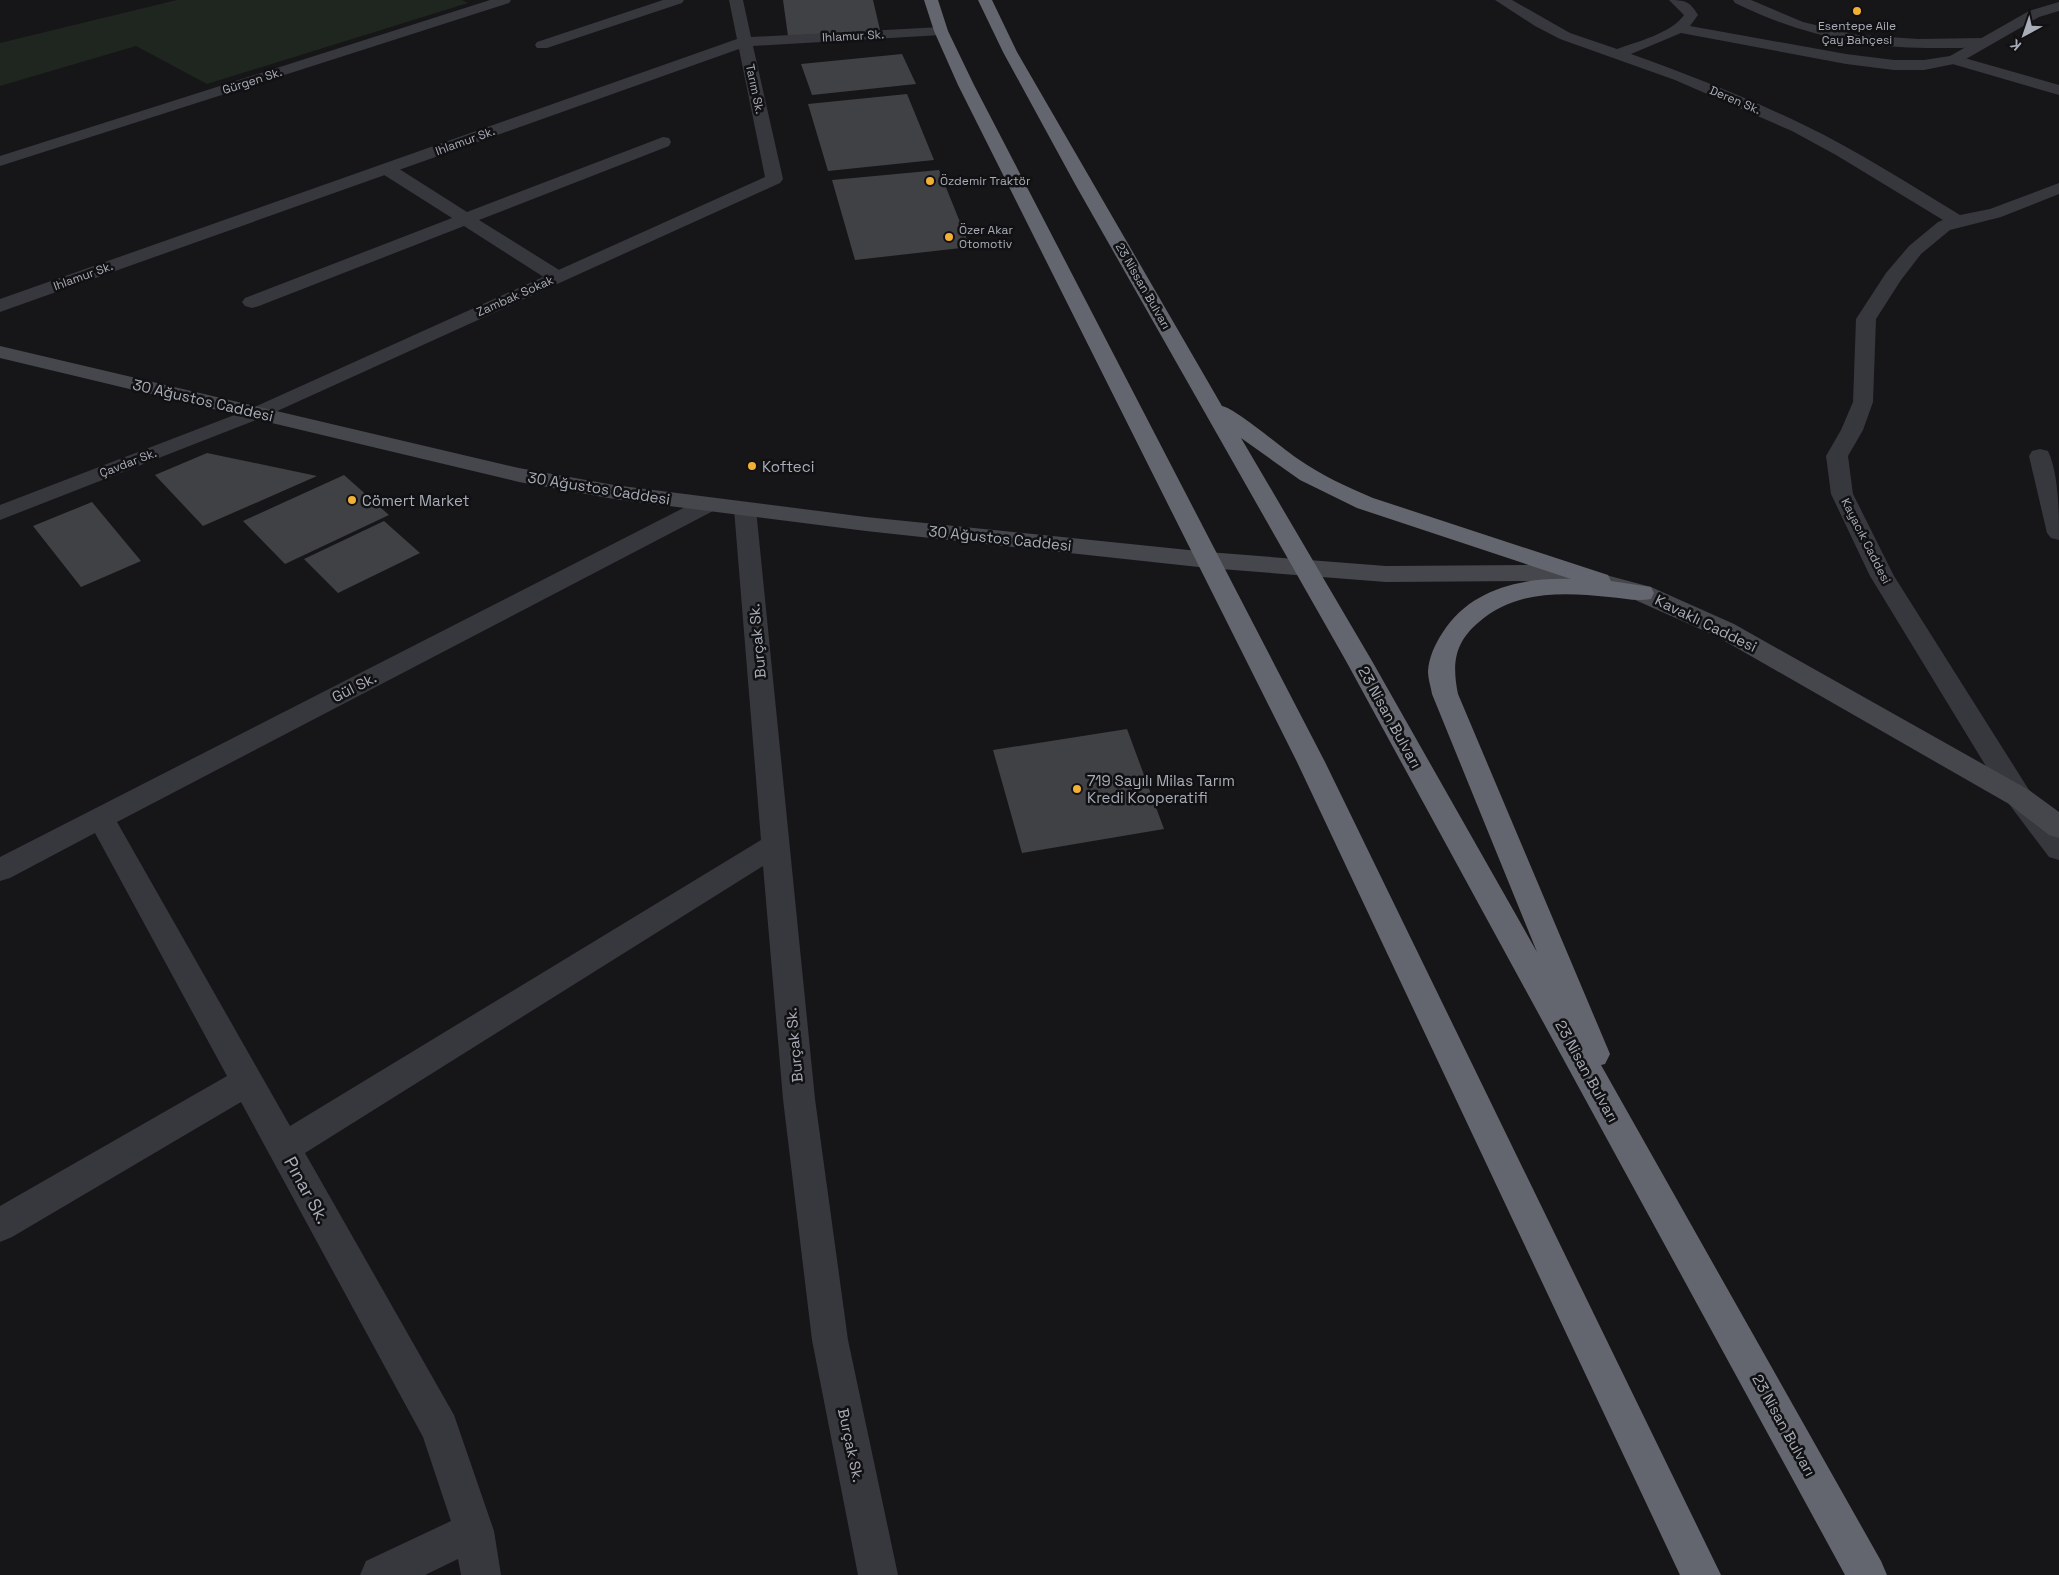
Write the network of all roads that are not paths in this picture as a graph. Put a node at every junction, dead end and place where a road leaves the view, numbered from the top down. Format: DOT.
graph roads {
  1 [pos="504,0"];
  2 [pos="677,0"];
  3 [pos="736,0"];
  4 [pos="931,0"];
  5 [pos="984,0"];
  6 [pos="1502,0"];
  7 [pos="1676,0"];
  8 [pos="1740,0"];
  9 [pos="2059,6"];
  10 [pos="1679,28"];
  11 [pos="941,31"];
  12 [pos="744,42"];
  13 [pos="1982,42"];
  14 [pos="542,45"];
  15 [pos="1619,54"];
  16 [pos="1954,60"];
  17 [pos="2059,90"];
  18 [pos="663,142"];
  19 [pos="0,162"];
  20 [pos="387,169"];
  21 [pos="774,178"];
  22 [pos="2055,195"];
  23 [pos="466,219"];
  24 [pos="1957,221"];
  25 [pos="557,277"];
  26 [pos="252,302"];
  27 [pos="0,306"];
  28 [pos="0,352"];
  29 [pos="1207,396"];
  30 [pos="257,413"];
  31 [pos="2040,456"];
  32 [pos="707,504"];
  33 [pos="745,509"];
  34 [pos="0,514"];
  35 [pos="2059,533"];
  36 [pos="1208,560"];
  37 [pos="1306,569"];
  38 [pos="1642,593"];
  39 [pos="2018,796"];
  40 [pos="102,818"];
  41 [pos="2059,827"];
  42 [pos="775,845"];
  43 [pos="2059,850"];
  44 [pos="0,870"];
  45 [pos="247,1082"];
  46 [pos="284,1148"];
  47 [pos="1646,1177"];
  48 [pos="0,1225"];
  49 [pos="474,1532"];
  50 [pos="380,1575"];
  51 [pos="480,1575"];
  52 [pos="878,1575"];
  53 [pos="1701,1575"];
  54 [pos="1867,1575"];
  1 -- 19 [label="street, Gürgen Sk."];
  2 -- 14 [label="street"];
  3 -- 12 [label="street, Tarım Sk."];
  4 -- 11 [label="highway"];
  5 -- 29 [label="highway, 23 Nissan Bulvarı"];
  6 -- 15 [label="street, Deren Sk."];
  7 -- 10 [label="street"];
  8 -- 13 [label="street"];
  9 -- 13 [label="street"];
  10 -- 15 [label="street"];
  10 -- 16 [label="street"];
  11 -- 12 [label="street, Ihlamur Sk."];
  11 -- 36 [label="highway"];
  12 -- 20 [label="street, Ihlamur Sk."];
  12 -- 21 [label="street, Tarım Sk."];
  13 -- 16 [label="street"];
  15 -- 24 [label="street, Deren Sk."];
  16 -- 17 [label="street"];
  18 -- 23 [label="street"];
  20 -- 23 [label="street"];
  20 -- 27 [label="street, Ihlamur Sk."];
  21 -- 25 [label="street, Zambak Sokak"];
  22 -- 24 [label="street, Kayacık Caddesi"];
  23 -- 25 [label="street"];
  23 -- 26 [label="street"];
  24 -- 39 [label="street, Kayacık Caddesi"];
  25 -- 30 [label="street, Zambak Sokak"];
  28 -- 30 [label="street, 30 Ağustos Caddesi"];
  29 -- 37 [label="highway, 23 Nissan Bulvarı"];
  29 -- 38 [label="highway"];
  30 -- 32 [label="street, 30 Ağustos Caddesi"];
  30 -- 34 [label="street, Çavdar Sk."];
  31 -- 35 [label="street"];
  32 -- 33 [label="street, 30 Ağustos Caddesi"];
  32 -- 40 [label="street, Gül Sk."];
  33 -- 36 [label="street, 30 Ağustos Caddesi"];
  33 -- 42 [label="street, Burçak Sk."];
  36 -- 37 [label="street, 30 Ağustos Caddesi"];
  36 -- 53 [label="highway"];
  37 -- 38 [label="street, Kavaklı Caddesi"];
  37 -- 47 [label="highway, 23 Nisan Bulvarı"];
  38 -- 39 [label="street, Kavaklı Caddesi"];
  38 -- 47 [label="highway"];
  39 -- 41 [label="street, Kavaklı Caddesi"];
  39 -- 43 [label="street, Kayacık Caddesi"];
  40 -- 44 [label="street, Gül Sk."];
  40 -- 45 [label="street, Pınar Sk."];
  42 -- 46 [label="street"];
  42 -- 52 [label="street, Burçak Sk."];
  45 -- 46 [label="street, Pınar Sk."];
  45 -- 48 [label="street"];
  46 -- 49 [label="street, Pınar Sk."];
  47 -- 54 [label="highway, 23 Nisan Bulvarı"];
  49 -- 50 [label="street"];
  49 -- 51 [label="street, Pınar Sk."];
}
